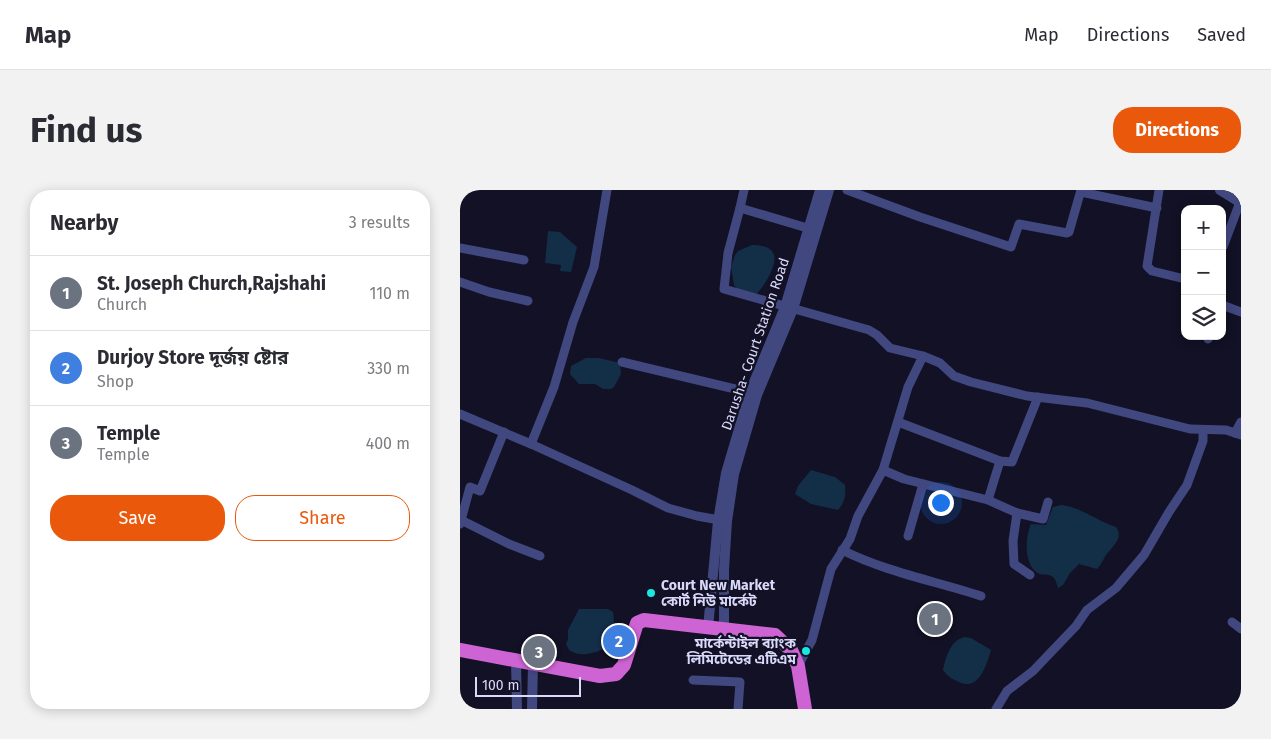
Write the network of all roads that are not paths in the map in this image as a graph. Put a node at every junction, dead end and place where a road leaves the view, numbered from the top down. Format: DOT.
graph roads {
  1 [pos="607,190"];
  2 [pos="744,190"];
  3 [pos="820,190"];
  4 [pos="829,190"];
  5 [pos="847,190"];
  6 [pos="1159,190"];
  7 [pos="1220,190"];
  8 [pos="1081,191"];
  9 [pos="1239,198"];
  10 [pos="740,208"];
  11 [pos="1157,208"];
  12 [pos="812,230"];
  13 [pos="1226,238"];
  14 [pos="460,248"];
  15 [pos="524,260"];
  16 [pos="1181,278"];
  17 [pos="460,282"];
  18 [pos="528,301"];
  19 [pos="1226,306"];
  20 [pos="789,308"];
  21 [pos="1241,312"];
  22 [pos="923,356"];
  23 [pos="622,362"];
  24 [pos="754,393"];
  25 [pos="1038,397"];
  26 [pos="460,414"];
  27 [pos="898,422"];
  28 [pos="1241,422"];
  29 [pos="1203,430"];
  30 [pos="504,432"];
  31 [pos="1238,434"];
  32 [pos="531,444"];
  33 [pos="1000,461"];
  34 [pos="883,470"];
  35 [pos="924,484"];
  36 [pos="988,500"];
  37 [pos="1048,502"];
  38 [pos="1017,513"];
  39 [pos="723,521"];
  40 [pos="461,522"];
  41 [pos="908,536"];
  42 [pos="842,550"];
  43 [pos="540,556"];
  44 [pos="1030,575"];
  45 [pos="981,596"];
  46 [pos="1232,622"];
  47 [pos="708,628"];
  48 [pos="724,628"];
  49 [pos="1241,629"];
  50 [pos="460,650"];
  51 [pos="460,657"];
  52 [pos="516,663"];
  53 [pos="533,666"];
  54 [pos="798,666"];
  55 [pos="693,680"];
  56 [pos="517,709"];
  57 [pos="532,709"];
  58 [pos="738,709"];
  59 [pos="805,709"];
  60 [pos="996,709"];
  1 -- 32 [label="street"];
  2 -- 10 [label="street"];
  3 -- 12 [label="street, Darusha- Court Station Road"];
  4 -- 12 [label="street, Darusha- Court Station Road"];
  5 -- 8 [label="street"];
  6 -- 11 [label="street"];
  7 -- 9 [label="street"];
  8 -- 11 [label="street"];
  9 -- 13 [label="street"];
  10 -- 12 [label="street"];
  10 -- 20 [label="street"];
  11 -- 16 [label="street"];
  12 -- 20 [label="street, Darusha- Court Station Road"];
  14 -- 15 [label="street"];
  17 -- 18 [label="street"];
  19 -- 21 [label="street"];
  20 -- 22 [label="street"];
  20 -- 24 [label="street, Darusha- Court Station Road"];
  22 -- 25 [label="street"];
  22 -- 27 [label="street"];
  23 -- 24 [label="street"];
  24 -- 39 [label="street, Darusha- Court Station Road"];
  25 -- 29 [label="street"];
  25 -- 33 [label="street"];
  26 -- 30 [label="street"];
  27 -- 33 [label="street"];
  27 -- 34 [label="street"];
  28 -- 31 [label="street"];
  29 -- 31 [label="street"];
  29 -- 60 [label="street"];
  30 -- 32 [label="street"];
  30 -- 40 [label="street"];
  32 -- 39 [label="street"];
  33 -- 36 [label="street"];
  34 -- 35 [label="street"];
  34 -- 42 [label="street"];
  35 -- 36 [label="street"];
  35 -- 41 [label="street"];
  36 -- 38 [label="street"];
  37 -- 38 [label="street"];
  38 -- 44 [label="street"];
  39 -- 47 [label="street, Darusha- Court Station Road"];
  39 -- 48 [label="street, Darusha- Court Station Road"];
  40 -- 43 [label="street"];
  42 -- 45 [label="street"];
  42 -- 54 [label="street"];
  46 -- 49 [label="street"];
  47 -- 48 [label="highway"];
  47 -- 53 [label="highway"];
  48 -- 54 [label="highway"];
  50 -- 52 [label="highway"];
  51 -- 52 [label="highway"];
  52 -- 53 [label="highway"];
  52 -- 56 [label="street"];
  53 -- 57 [label="street"];
  54 -- 59 [label="highway"];
  55 -- 58 [label="street"];
}
